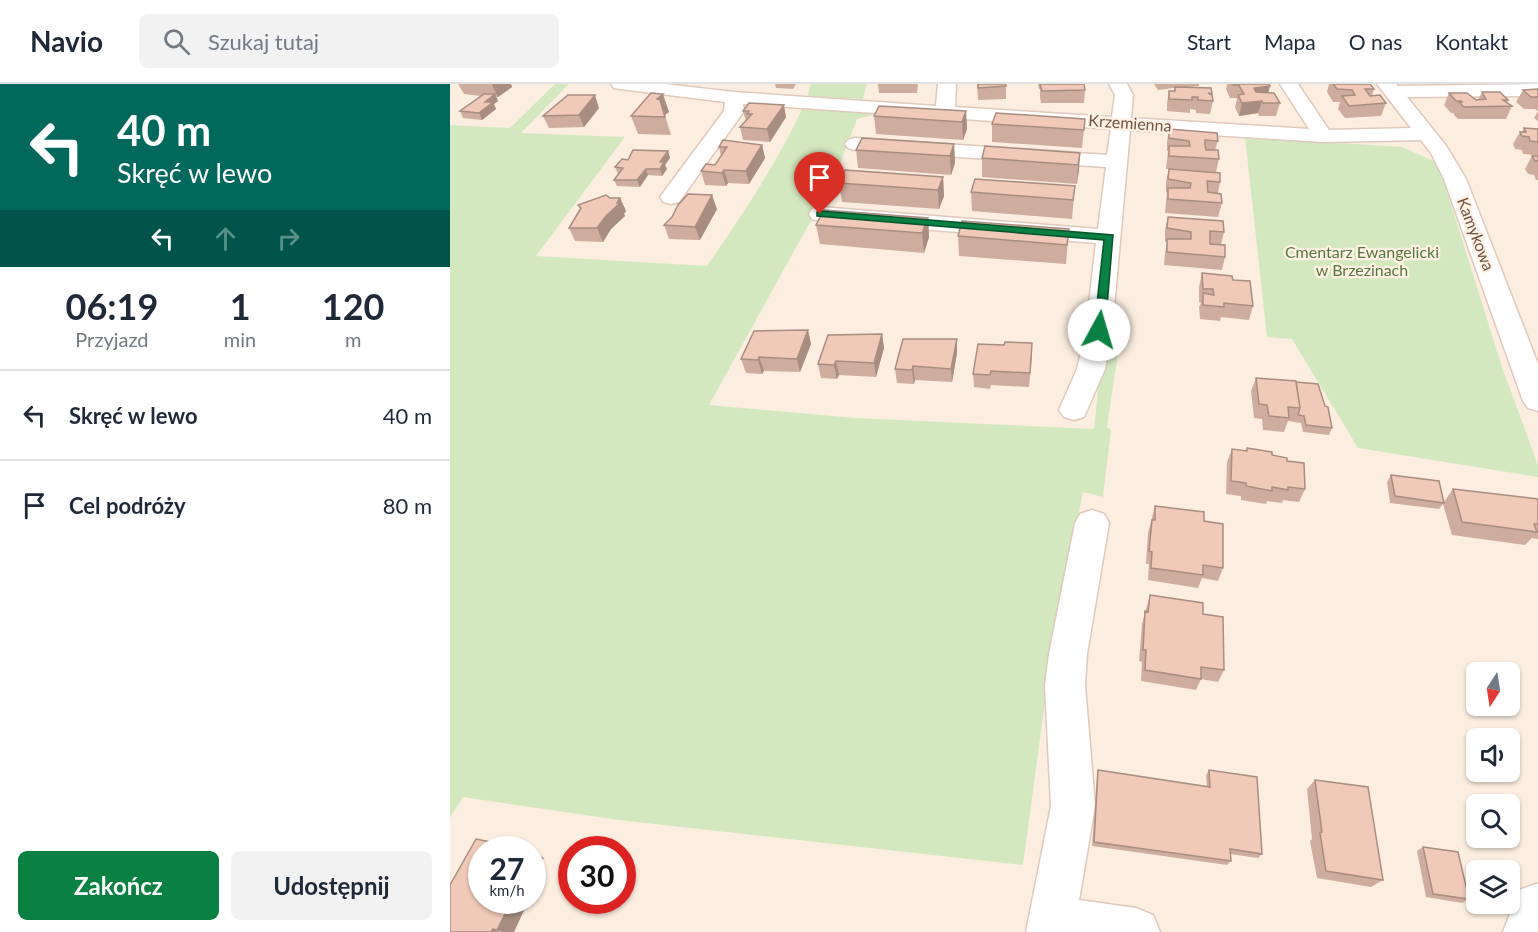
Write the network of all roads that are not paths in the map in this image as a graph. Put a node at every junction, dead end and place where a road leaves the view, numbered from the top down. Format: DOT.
graph roads {
  1 [pos="620,84"];
  2 [pos="947,84"];
  3 [pos="1118,84"];
  4 [pos="1289,84"];
  5 [pos="1389,88"];
  6 [pos="1538,90"];
  7 [pos="734,98"];
  8 [pos="945,112"];
  9 [pos="1121,123"];
  10 [pos="1427,134"];
  11 [pos="1323,136"];
  12 [pos="855,144"];
  13 [pos="1118,162"];
  14 [pos="671,197"];
  15 [pos="820,214"];
  16 [pos="1109,237"];
  17 [pos="1538,401"];
  18 [pos="1074,410"];
  19 [pos="1092,523"];
  20 [pos="1051,926"];
  21 [pos="1136,932"];
  1 -- 7 [label="street, Krzemienna"];
  2 -- 8 [label="street"];
  3 -- 9 [label="street"];
  4 -- 11 [label="street"];
  5 -- 6 [label="street"];
  5 -- 10 [label="street, Kamykowa"];
  7 -- 8 [label="street, Krzemienna"];
  7 -- 14 [label="street"];
  8 -- 9 [label="street, Krzemienna"];
  9 -- 11 [label="street, Krzemienna"];
  9 -- 13 [label="street"];
  10 -- 11 [label="street, Krzemienna"];
  10 -- 17 [label="street, Kamykowa"];
  12 -- 13 [label="street"];
  13 -- 16 [label="street"];
  15 -- 16 [label="street"];
  16 -- 18 [label="street"];
  19 -- 20 [label="street"];
  20 -- 21 [label="street"];
}
